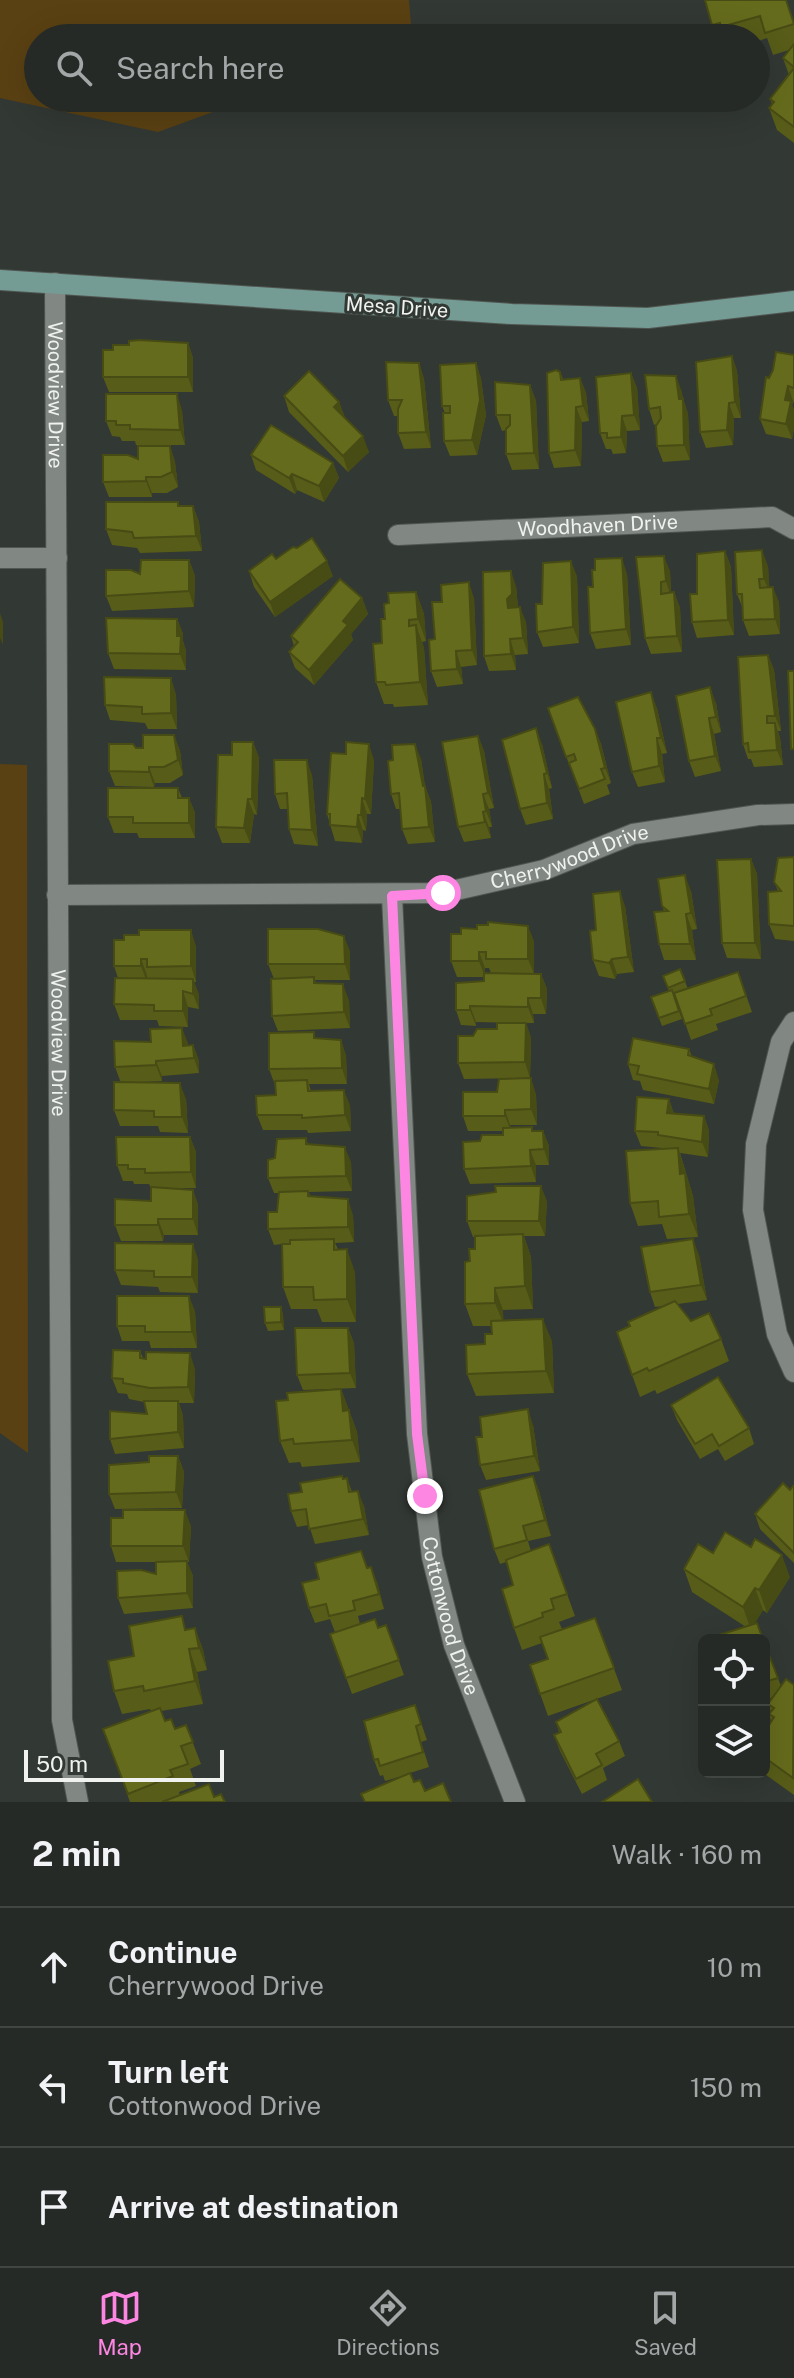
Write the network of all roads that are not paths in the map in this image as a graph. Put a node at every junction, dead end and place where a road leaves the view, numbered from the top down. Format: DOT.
graph roads {
  1 [pos="0,280"];
  2 [pos="55,283"];
  3 [pos="794,301"];
  4 [pos="794,529"];
  5 [pos="398,535"];
  6 [pos="0,558"];
  7 [pos="57,558"];
  8 [pos="794,814"];
  9 [pos="57,895"];
  10 [pos="392,896"];
  11 [pos="794,1022"];
  12 [pos="794,1372"];
  13 [pos="78,1802"];
  14 [pos="515,1802"];
  1 -- 2 [label="main road, Mesa Drive"];
  2 -- 3 [label="main road, Mesa Drive"];
  2 -- 7 [label="street, Woodview Drive"];
  4 -- 5 [label="street, Woodhaven Drive"];
  6 -- 7 [label="street"];
  7 -- 9 [label="street, Woodview Drive"];
  8 -- 10 [label="street, Cherrywood Drive"];
  9 -- 10 [label="street, Cherrywood Drive"];
  9 -- 13 [label="street, Woodview Drive"];
  10 -- 14 [label="street, Cottonwood Drive"];
  11 -- 12 [label="street"];
}
